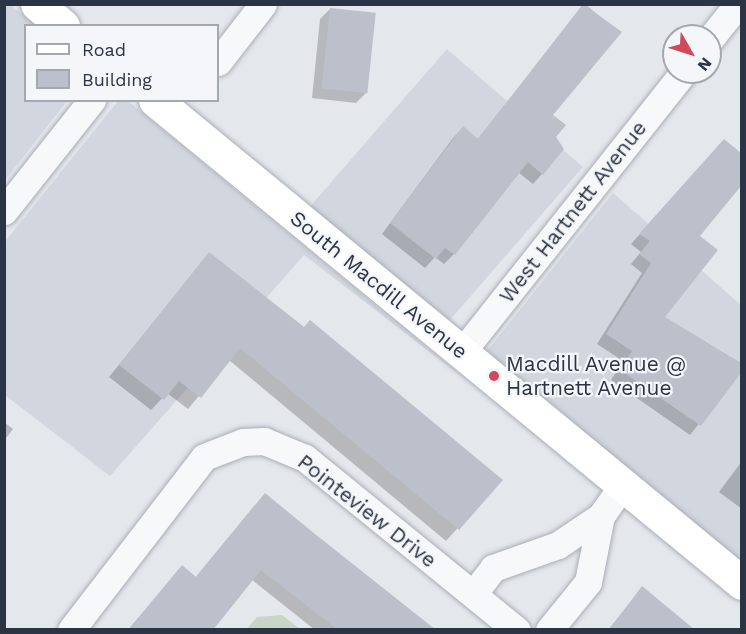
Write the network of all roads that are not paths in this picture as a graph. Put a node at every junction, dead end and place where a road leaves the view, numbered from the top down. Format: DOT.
graph roads {
  1 [pos="37,4"];
  2 [pos="263,4"];
  3 [pos="738,4"];
  4 [pos="61,24"];
  5 [pos="722,24"];
  6 [pos="219,61"];
  7 [pos="674,84"];
  8 [pos="90,102"];
  9 [pos="172,106"];
  10 [pos="4,212"];
  11 [pos="461,353"];
  12 [pos="623,485"];
  13 [pos="601,516"];
  14 [pos="741,583"];
  15 [pos="473,594"];
  16 [pos="71,630"];
  17 [pos="517,630"];
  18 [pos="549,630"];
  1 -- 4 [label="street"];
  2 -- 6 [label="street"];
  3 -- 5 [label="street"];
  7 -- 11 [label="street, West Hartnett Avenue"];
  8 -- 10 [label="street"];
  9 -- 11 [label="street, South Macdill Avenue"];
  11 -- 12 [label="street, South Macdill Avenue"];
  12 -- 13 [label="street"];
  12 -- 14 [label="street, South Macdill Avenue"];
  13 -- 15 [label="street"];
  13 -- 18 [label="street"];
  15 -- 16 [label="street, Pointeview Drive"];
  15 -- 17 [label="street, Pointeview Drive"];
}
